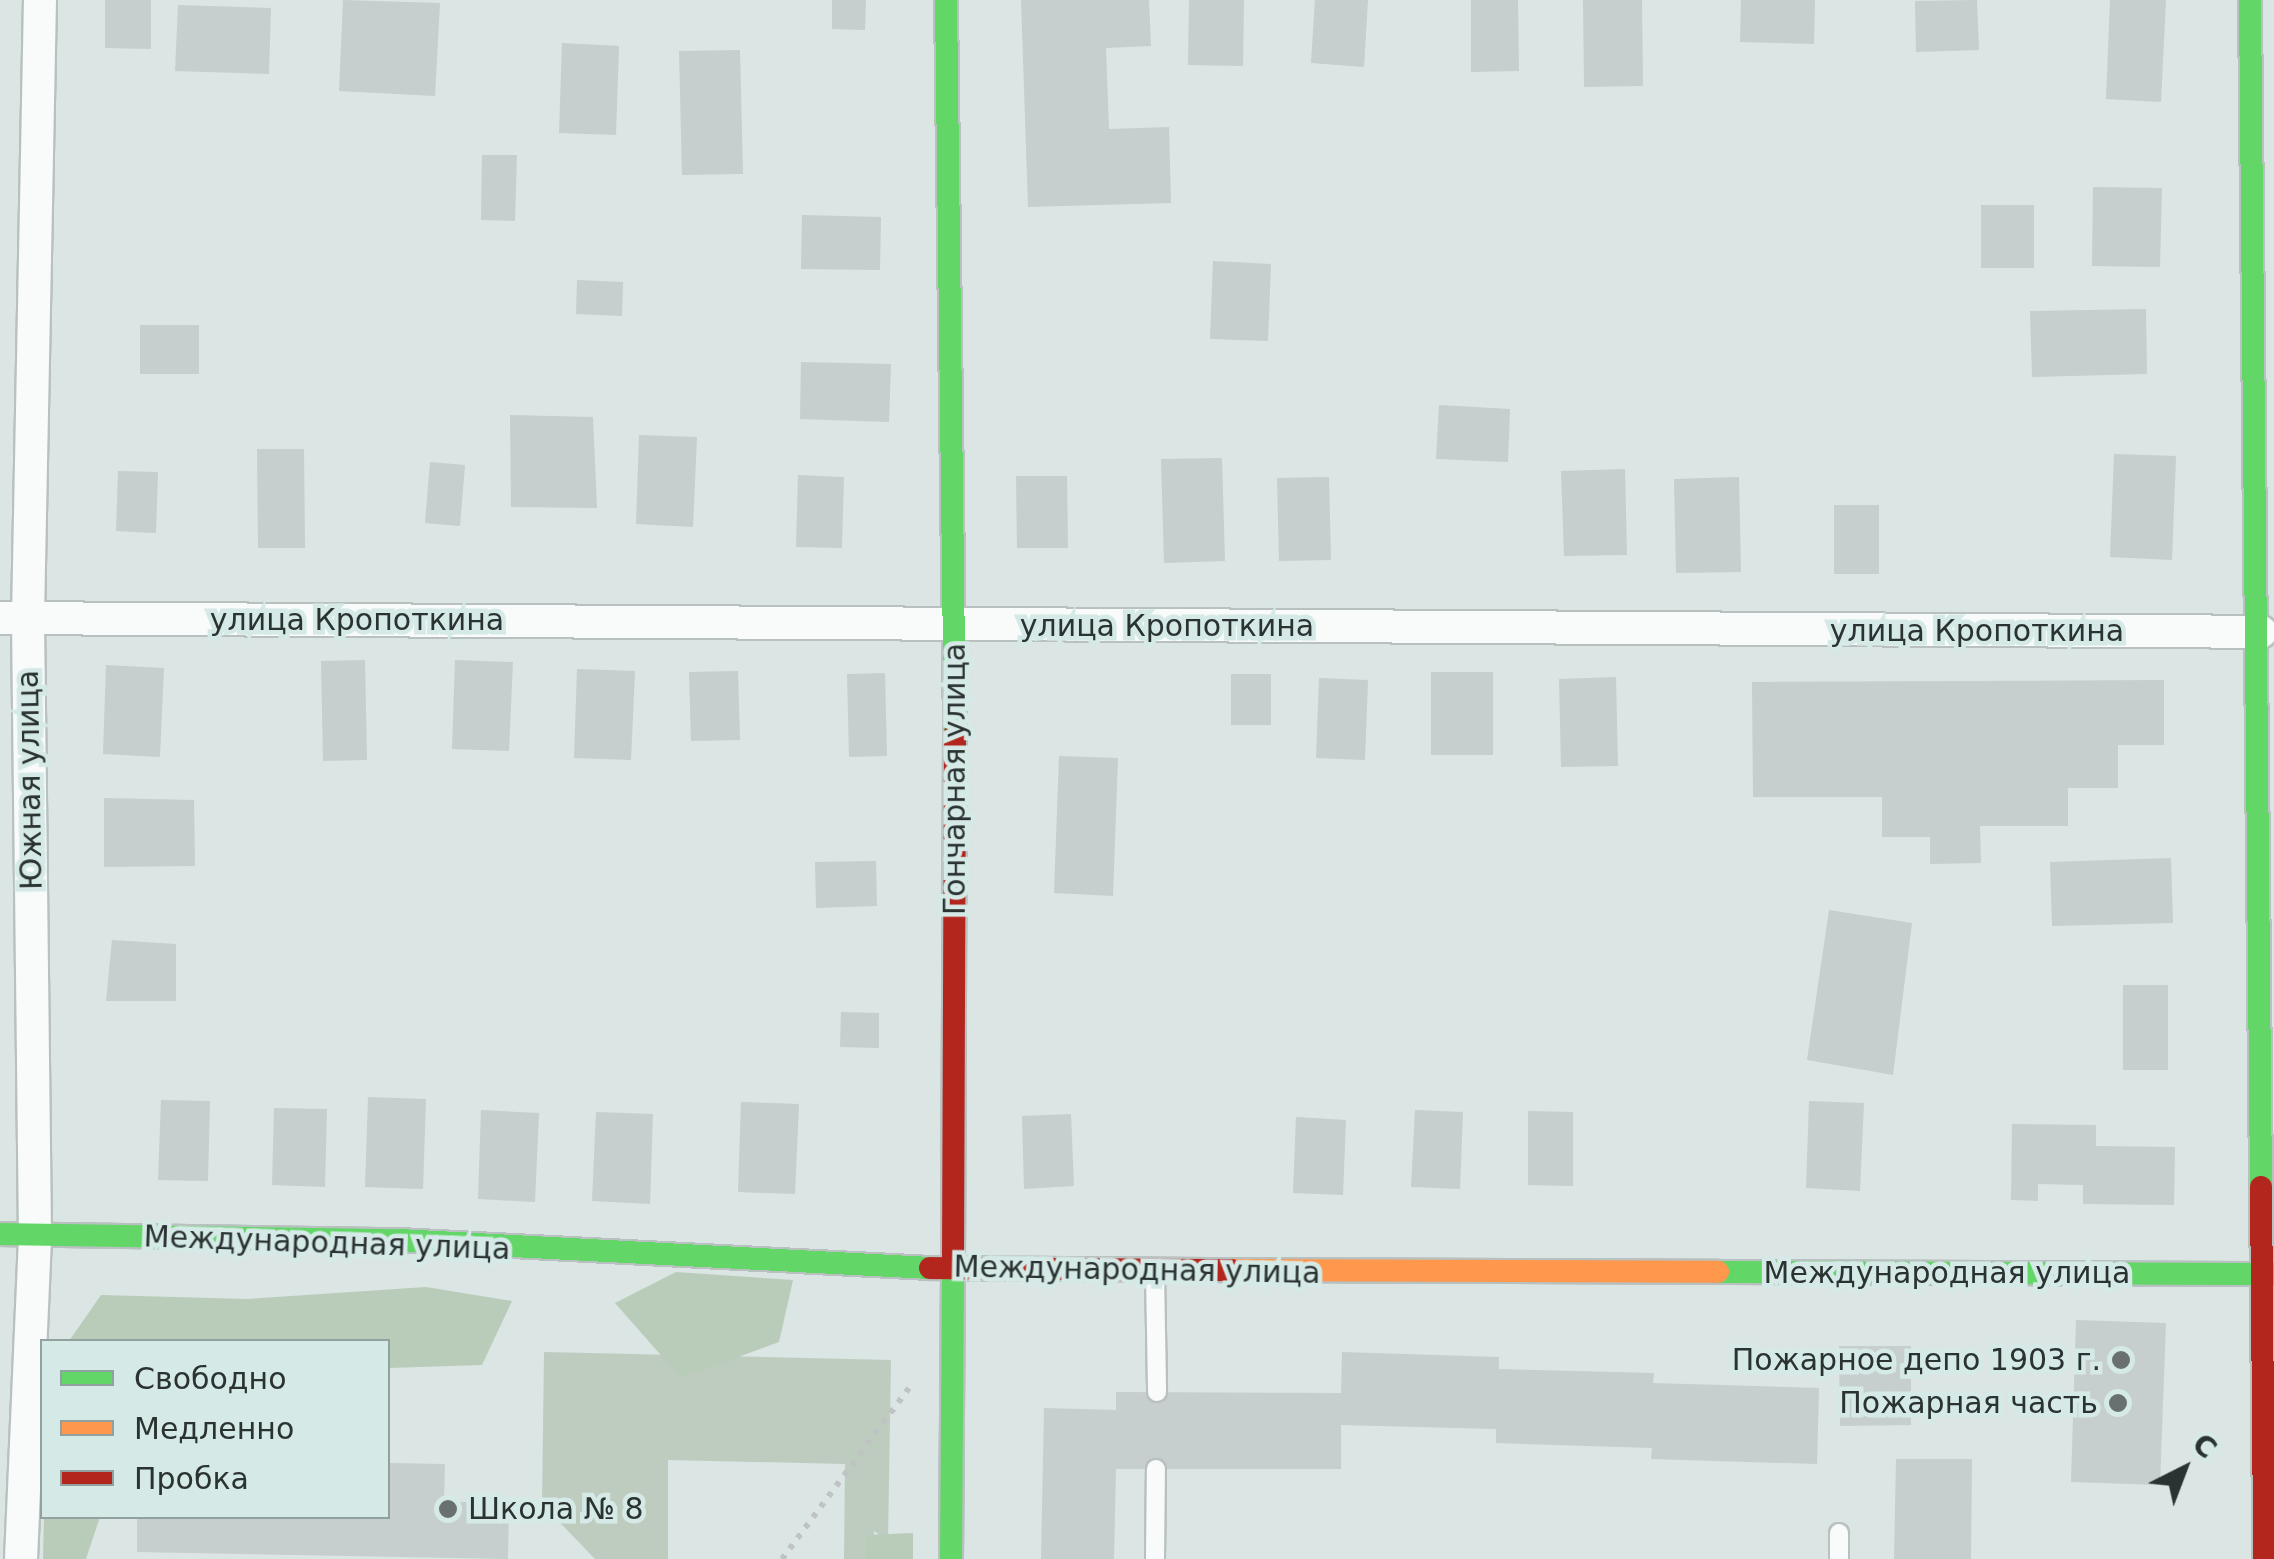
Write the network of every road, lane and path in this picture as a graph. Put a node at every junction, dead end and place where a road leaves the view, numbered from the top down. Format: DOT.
graph roads {
  1 [pos="40,0"];
  2 [pos="946,0"];
  3 [pos="2250,0"];
  4 [pos="14,618"];
  5 [pos="956,625"];
  6 [pos="2267,632"];
  7 [pos="2268,876"];
  8 [pos="0,1234"];
  9 [pos="35,1236"];
  10 [pos="952,1269"];
  11 [pos="1155,1272"];
  12 [pos="2269,1273"];
  13 [pos="952,1337"];
  14 [pos="1157,1392"];
  15 [pos="1156,1469"];
  16 [pos="1839,1534"];
  17 [pos="22,1559"];
  18 [pos="782,1559"];
  19 [pos="951,1559"];
  20 [pos="1155,1559"];
  21 [pos="1838,1559"];
  22 [pos="2264,1559"];
  1 -- 4 [label="street, Южная улица"];
  2 -- 5 [label="street, Гончарная улица"];
  3 -- 6 [label="street"];
  4 -- 5 [label="street, улица Кропоткина"];
  4 -- 9 [label="street, Южная улица"];
  5 -- 6 [label="street, улица Кропоткина"];
  5 -- 10 [label="street, Гончарная улица"];
  6 -- 7 [label="street"];
  7 -- 12 [label="street"];
  8 -- 9 [label="street, Международная улица"];
  9 -- 10 [label="street, Международная улица"];
  9 -- 17 [label="street, Южная улица"];
  10 -- 11 [label="street, Международная улица"];
  10 -- 13 [label="street, Гончарная улица"];
  11 -- 12 [label="street, Международная улица"];
  11 -- 14 [label="lane"];
  12 -- 22 [label="street"];
  13 -- 18 [label="path"];
  13 -- 19 [label="street, Гончарная улица"];
  15 -- 20 [label="lane"];
  16 -- 21 [label="lane"];
}
